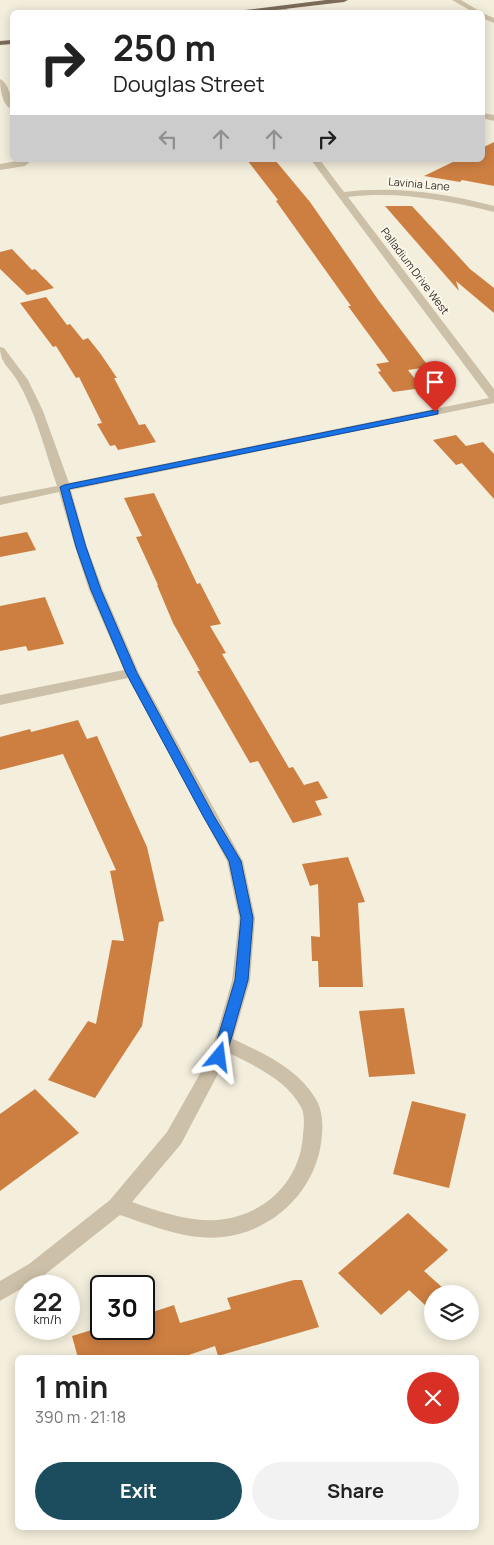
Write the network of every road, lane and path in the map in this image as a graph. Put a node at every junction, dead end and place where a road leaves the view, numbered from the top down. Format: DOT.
graph roads {
  1 [pos="344,0"];
  2 [pos="456,0"];
  3 [pos="283,10"];
  4 [pos="474,10"];
  5 [pos="0,81"];
  6 [pos="4,96"];
  7 [pos="25,162"];
  8 [pos="317,162"];
  9 [pos="0,167"];
  10 [pos="342,195"];
  11 [pos="494,209"];
  12 [pos="0,350"];
  13 [pos="494,399"];
  14 [pos="64,487"];
  15 [pos="0,501"];
  16 [pos="132,673"];
  17 [pos="0,700"];
  18 [pos="224,1043"];
  19 [pos="117,1206"];
  20 [pos="0,1292"];
  1 -- 3 [label="main road"];
  2 -- 4 [label="street"];
  5 -- 6 [label="street"];
  7 -- 9 [label="street"];
  8 -- 10 [label="street, Palladium Drive West"];
  10 -- 11 [label="street, Lavinia Lane"];
  10 -- 13 [label="street, Palladium Drive West"];
  12 -- 14 [label="street"];
  13 -- 14 [label="street"];
  14 -- 15 [label="street"];
  14 -- 16 [label="street"];
  16 -- 17 [label="street"];
  16 -- 18 [label="street"];
  18 -- 19 [label="street"];
  18 -- 19 [label="street"];
  19 -- 20 [label="street"];
}
